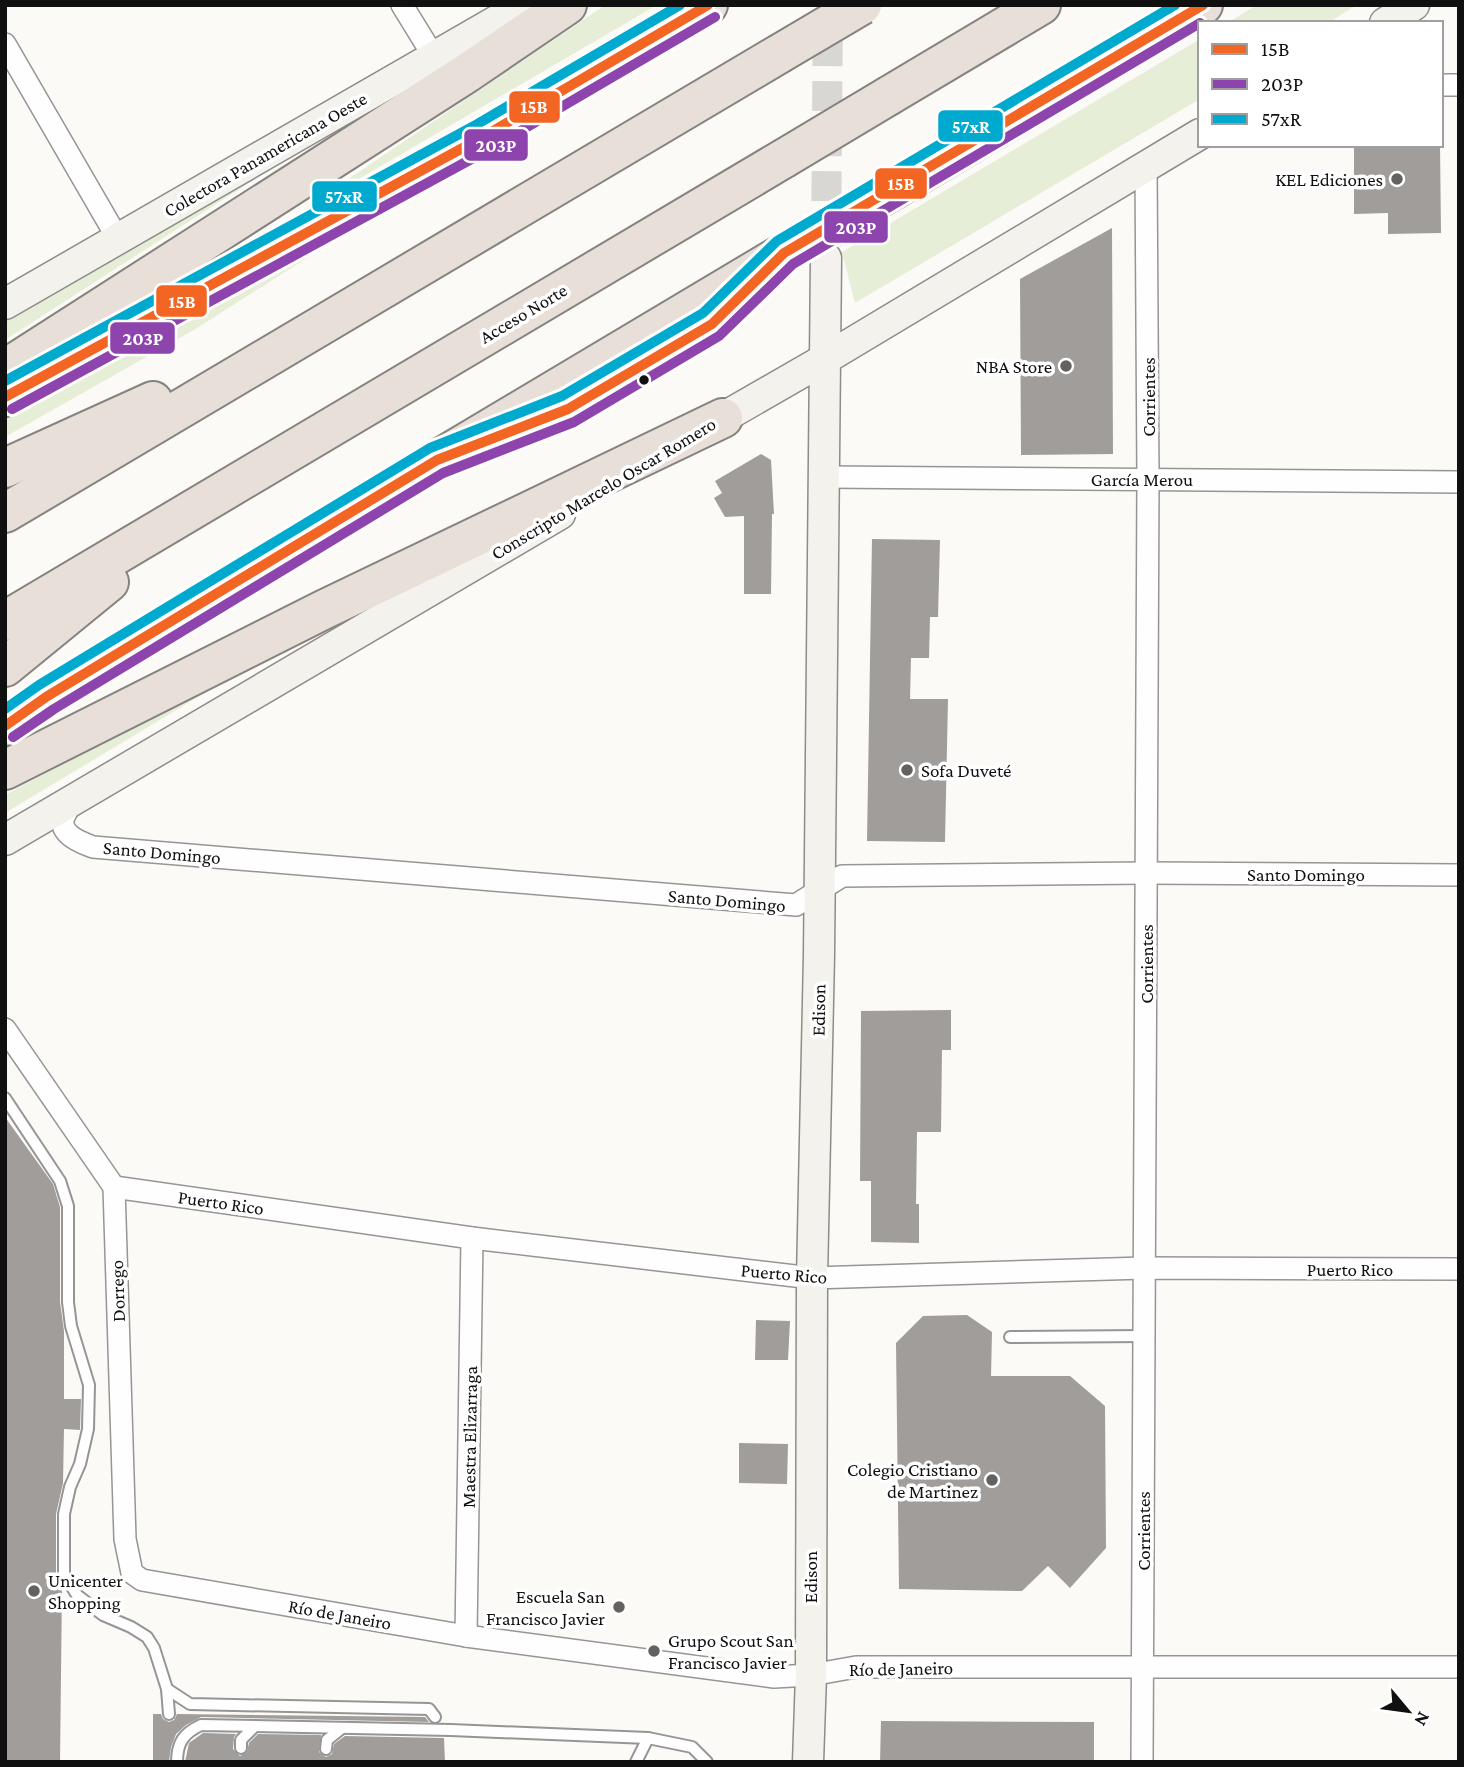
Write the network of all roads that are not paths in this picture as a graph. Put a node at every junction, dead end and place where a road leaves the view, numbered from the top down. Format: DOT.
graph roads {
  1 [pos="402,5"];
  2 [pos="524,5"];
  3 [pos="567,5"];
  4 [pos="708,5"];
  5 [pos="862,5"];
  6 [pos="1041,5"];
  7 [pos="1203,5"];
  8 [pos="1414,5"];
  9 [pos="1388,21"];
  10 [pos="5,44"];
  11 [pos="434,57"];
  12 [pos="1198,135"];
  13 [pos="1146,166"];
  14 [pos="118,239"];
  15 [pos="826,258"];
  16 [pos="5,304"];
  17 [pos="336,317"];
  18 [pos="825,359"];
  19 [pos="5,369"];
  20 [pos="5,397"];
  21 [pos="723,418"];
  22 [pos="5,468"];
  23 [pos="825,477"];
  24 [pos="1148,479"];
  25 [pos="1459,482"];
  26 [pos="206,503"];
  27 [pos="5,513"];
  28 [pos="5,621"];
  29 [pos="5,667"];
  30 [pos="5,726"];
  31 [pos="5,771"];
  32 [pos="71,803"];
  33 [pos="5,841"];
  34 [pos="1146,873"];
  35 [pos="1459,875"];
  36 [pos="820,890"];
  37 [pos="5,1029"];
  38 [pos="5,1098"];
  39 [pos="114,1187"];
  40 [pos="472,1238"];
  41 [pos="1144,1268"];
  42 [pos="1459,1269"];
  43 [pos="812,1278"];
  44 [pos="1144,1336"];
  45 [pos="1010,1337"];
  46 [pos="142,1580"];
  47 [pos="466,1636"];
  48 [pos="1142,1667"];
  49 [pos="1459,1667"];
  50 [pos="811,1675"];
  51 [pos="167,1689"];
  52 [pos="169,1714"];
  53 [pos="435,1717"];
  54 [pos="254,1726"];
  55 [pos="342,1728"];
  56 [pos="648,1738"];
  57 [pos="241,1748"];
  58 [pos="326,1749"];
  59 [pos="177,1762"];
  60 [pos="636,1762"];
  61 [pos="707,1762"];
  62 [pos="808,1762"];
  63 [pos="1142,1762"];
  1 -- 11 [label="street"];
  2 -- 11 [label="street, Colectora Panamericana Oeste"];
  3 -- 19 [label="highway"];
  4 -- 20 [label="highway"];
  5 -- 17 [label="highway, bridge"];
  6 -- 26 [label="highway, Acceso Norte, bridge"];
  7 -- 30 [label="highway, bridge"];
  8 -- 9 [label="street"];
  10 -- 14 [label="street"];
  11 -- 14 [label="street, Colectora Panamericana Oeste"];
  12 -- 13 [label="street, Conscripto Marcelo Oscar Romero"];
  13 -- 18 [label="street, Conscripto Marcelo Oscar Romero"];
  13 -- 24 [label="street, Corrientes"];
  14 -- 16 [label="street, Colectora Panamericana Oeste"];
  15 -- 18 [label="street, Edison"];
  17 -- 22 [label="highway"];
  17 -- 27 [label="highway"];
  18 -- 21 [label="street, Conscripto Marcelo Oscar Romero"];
  18 -- 23 [label="street, Edison"];
  21 -- 31 [label="highway"];
  21 -- 32 [label="street, Conscripto Marcelo Oscar Romero"];
  23 -- 24 [label="street, García Merou"];
  23 -- 36 [label="street, Edison"];
  24 -- 25 [label="street, García Merou"];
  24 -- 34 [label="street, Corrientes"];
  26 -- 28 [label="highway, Acceso Norte"];
  26 -- 29 [label="highway"];
  32 -- 33 [label="street, Conscripto Marcelo Oscar Romero"];
  32 -- 36 [label="street, Santo Domingo"];
  34 -- 35 [label="street, Santo Domingo"];
  34 -- 36 [label="street, Santo Domingo"];
  34 -- 41 [label="street, Corrientes"];
  36 -- 43 [label="street, Edison"];
  37 -- 39 [label="street"];
  38 -- 51 [label="lane"];
  39 -- 40 [label="street, Puerto Rico"];
  39 -- 46 [label="street, Dorrego"];
  40 -- 43 [label="street, Puerto Rico"];
  40 -- 47 [label="street, Maestra Elizarraga"];
  41 -- 42 [label="street, Puerto Rico"];
  41 -- 43 [label="street, Puerto Rico"];
  41 -- 44 [label="street, Corrientes"];
  43 -- 50 [label="street, Edison"];
  44 -- 45 [label="lane"];
  44 -- 48 [label="street, Corrientes"];
  46 -- 47 [label="street, Río de Janeiro"];
  47 -- 50 [label="street, Río de Janeiro"];
  48 -- 49 [label="street, Río de Janeiro"];
  48 -- 50 [label="street, Río de Janeiro"];
  48 -- 63 [label="street, Corrientes"];
  50 -- 62 [label="street, Edison"];
  51 -- 52 [label="lane"];
  51 -- 53 [label="lane"];
  54 -- 55 [label="lane"];
  54 -- 57 [label="lane"];
  54 -- 59 [label="lane"];
  55 -- 56 [label="lane"];
  55 -- 58 [label="lane"];
  56 -- 60 [label="lane"];
  56 -- 61 [label="lane"];
}
